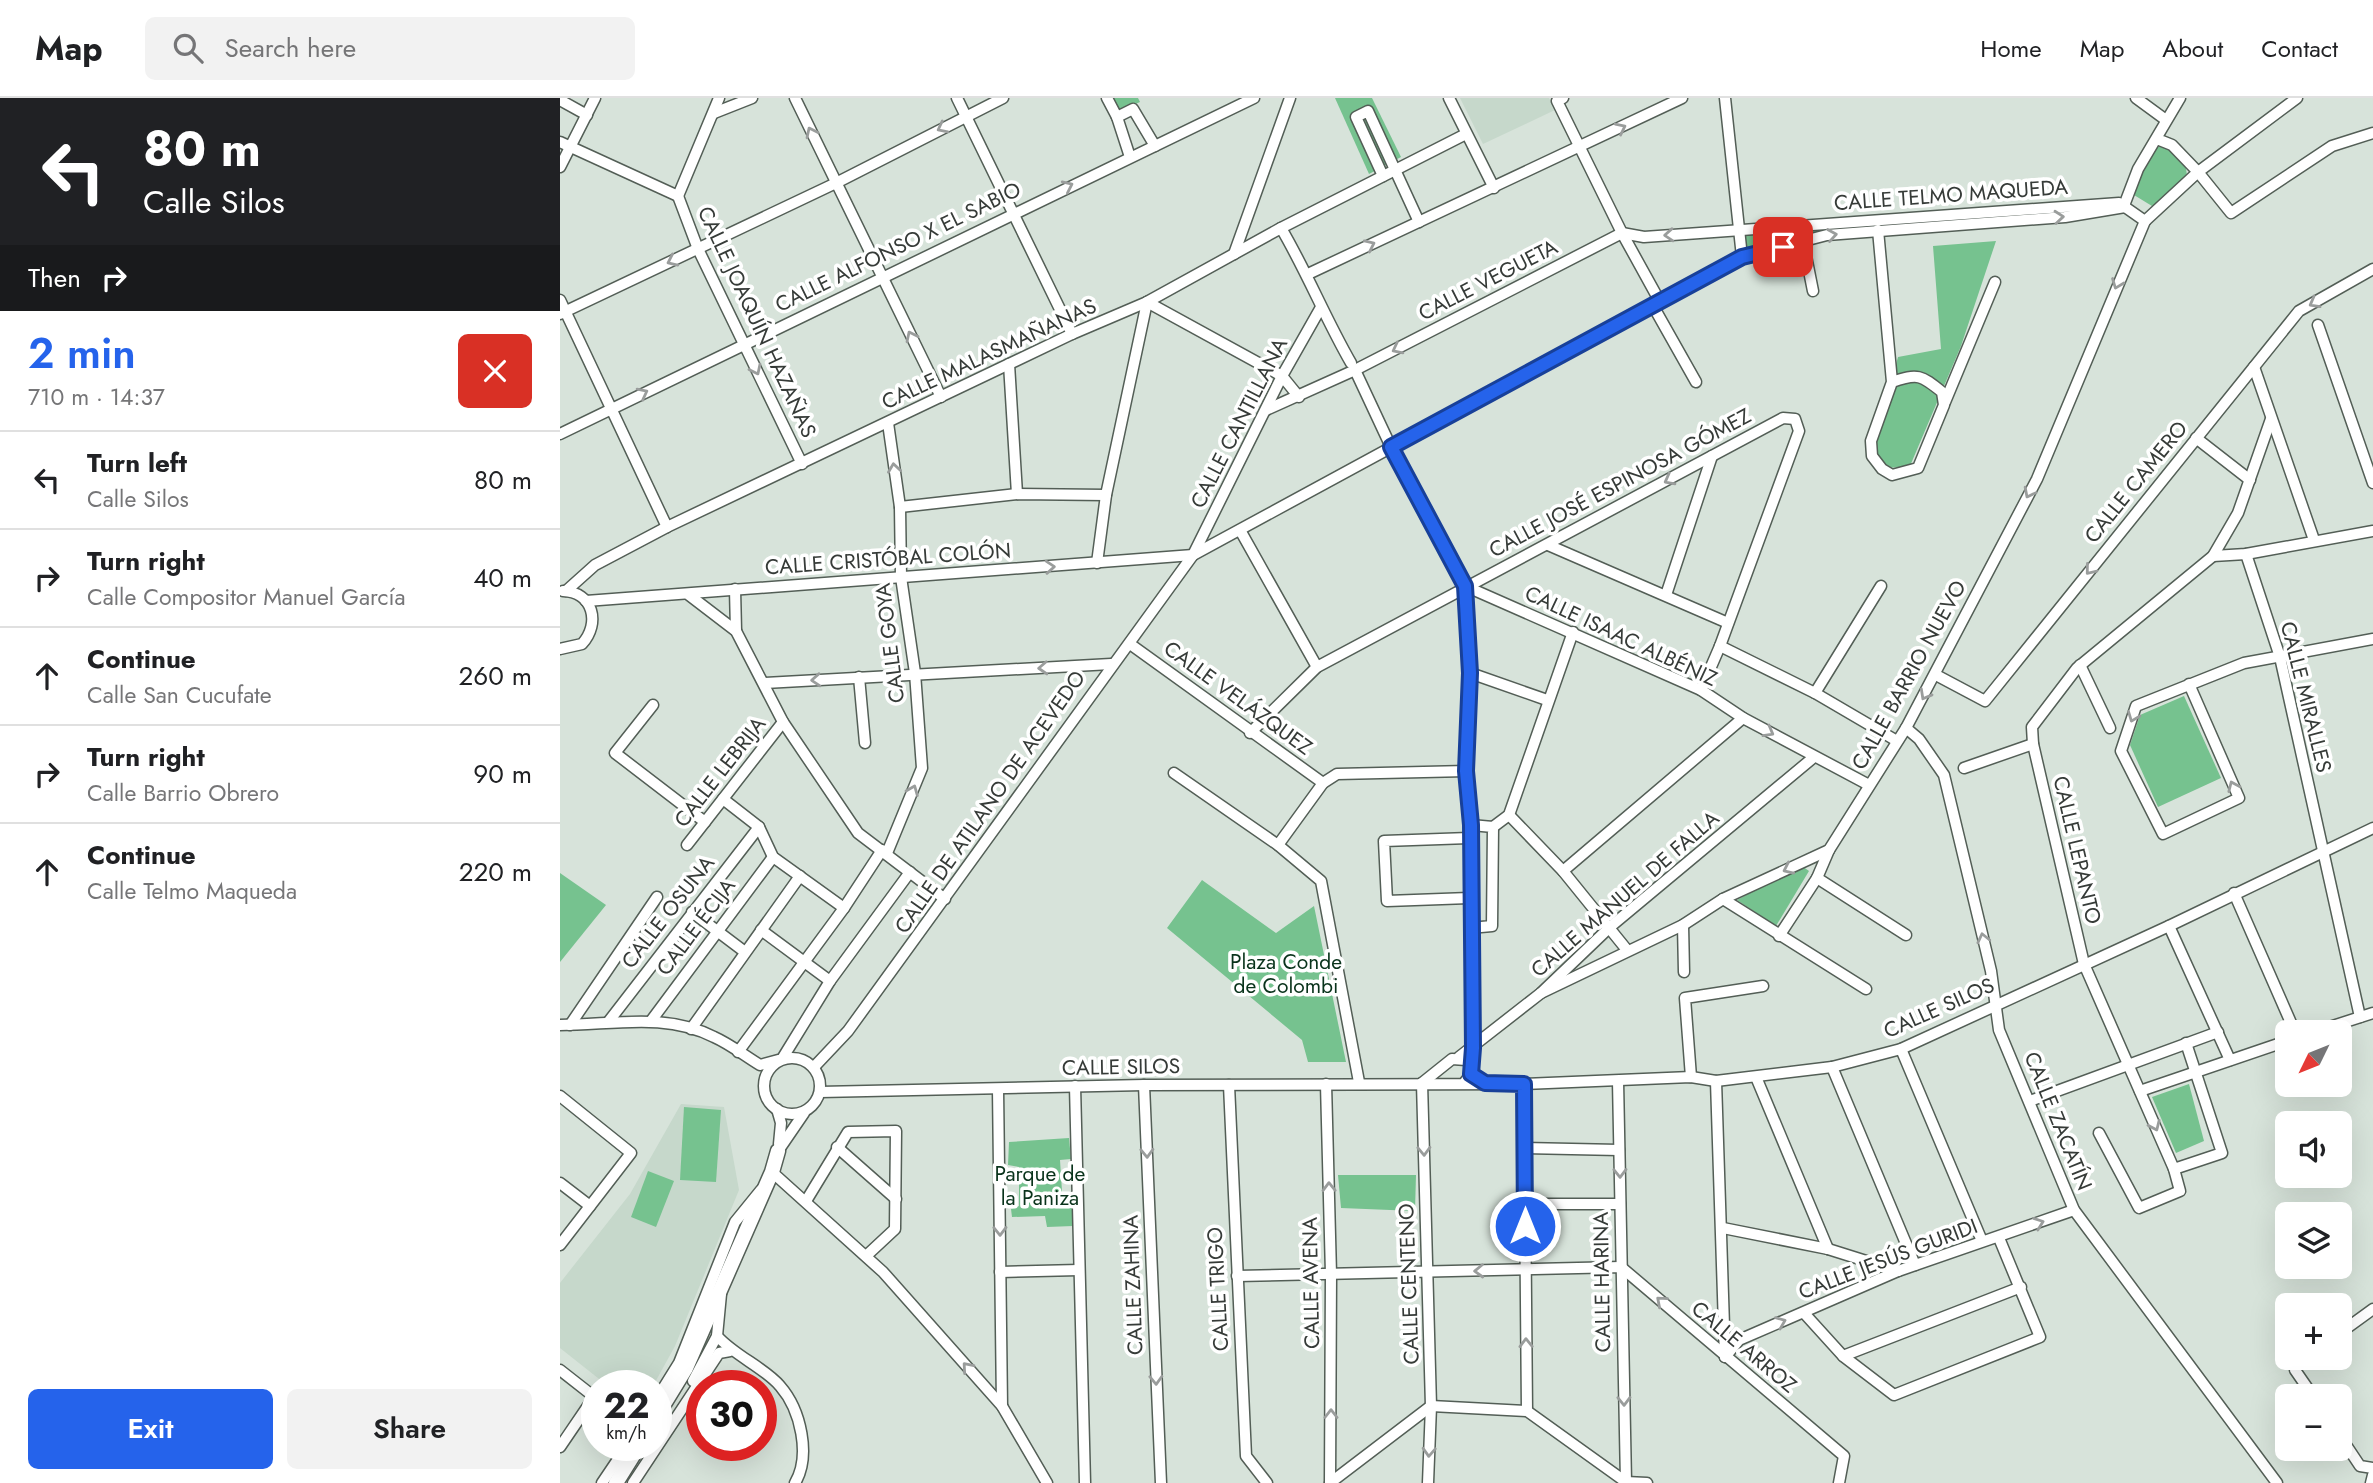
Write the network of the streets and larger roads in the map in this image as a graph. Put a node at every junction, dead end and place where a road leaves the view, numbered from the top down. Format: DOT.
graph roads {
  1 [pos="595,98"];
  2 [pos="719,98"];
  3 [pos="752,98"];
  4 [pos="795,98"];
  5 [pos="957,98"];
  6 [pos="1003,98"];
  7 [pos="1107,98"];
  8 [pos="1254,98"];
  9 [pos="1290,98"];
  10 [pos="1449,98"];
  11 [pos="1682,98"];
  12 [pos="1725,98"];
  13 [pos="2136,98"];
  14 [pos="2180,98"];
  15 [pos="2297,98"];
  16 [pos="1560,99"];
  17 [pos="560,100"];
  18 [pos="1239,102"];
  19 [pos="714,113"];
  20 [pos="587,115"];
  21 [pos="966,116"];
  22 [pos="1117,117"];
  23 [pos="2166,120"];
  24 [pos="2373,132"];
  25 [pos="1466,134"];
  26 [pos="2157,139"];
  27 [pos="560,142"];
  28 [pos="1155,146"];
  29 [pos="571,147"];
  30 [pos="1581,147"];
  31 [pos="1130,157"];
  32 [pos="560,167"];
  33 [pos="1395,170"];
  34 [pos="2198,172"];
  35 [pos="1383,176"];
  36 [pos="836,183"];
  37 [pos="1494,188"];
  38 [pos="678,196"];
  39 [pos="2125,205"];
  40 [pos="1011,213"];
  41 [pos="2145,221"];
  42 [pos="1419,222"];
  43 [pos="1281,228"];
  44 [pos="1878,230"];
  45 [pos="1737,231"];
  46 [pos="1622,233"];
  47 [pos="1803,242"];
  48 [pos="698,248"];
  49 [pos="1234,254"];
  50 [pos="1742,257"];
  51 [pos="2373,269"];
  52 [pos="1308,274"];
  53 [pos="883,277"];
  54 [pos="1996,282"];
  55 [pos="1813,291"];
  56 [pos="560,300"];
  57 [pos="1147,302"];
  58 [pos="1655,302"];
  59 [pos="1320,309"];
  60 [pos="563,312"];
  61 [pos="2318,325"];
  62 [pos="1072,334"];
  63 [pos="743,343"];
  64 [pos="1009,364"];
  65 [pos="1353,366"];
  66 [pos="2254,367"];
  67 [pos="1282,376"];
  68 [pos="1696,382"];
  69 [pos="1892,382"];
  70 [pos="941,397"];
  71 [pos="1299,397"];
  72 [pos="1944,405"];
  73 [pos="612,409"];
  74 [pos="1266,410"];
  75 [pos="2271,419"];
  76 [pos="888,423"];
  77 [pos="560,434"];
  78 [pos="2196,438"];
  79 [pos="1391,447"];
  80 [pos="1712,456"];
  81 [pos="802,464"];
  82 [pos="2250,480"];
  83 [pos="2373,482"];
  84 [pos="1017,494"];
  85 [pos="1106,495"];
  86 [pos="900,507"];
  87 [pos="667,527"];
  88 [pos="1240,530"];
  89 [pos="2373,531"];
  90 [pos="2315,540"];
  91 [pos="1548,545"];
  92 [pos="2246,554"];
  93 [pos="1193,555"];
  94 [pos="2213,556"];
  95 [pos="1097,564"];
  96 [pos="595,565"];
  97 [pos="901,577"];
  98 [pos="1465,586"];
  99 [pos="1881,586"];
  100 [pos="735,589"];
  101 [pos="563,591"];
  102 [pos="689,595"];
  103 [pos="1666,595"];
  104 [pos="583,598"];
  105 [pos="1728,623"];
  106 [pos="736,631"];
  107 [pos="1573,632"];
  108 [pos="2373,639"];
  109 [pos="1130,644"];
  110 [pos="1720,646"];
  111 [pos="561,654"];
  112 [pos="2280,657"];
  113 [pos="1111,664"];
  114 [pos="2080,665"];
  115 [pos="1317,667"];
  116 [pos="915,673"];
  117 [pos="1470,673"];
  118 [pos="1936,675"];
  119 [pos="859,677"];
  120 [pos="765,683"];
  121 [pos="2189,684"];
  122 [pos="1701,690"];
  123 [pos="1815,693"];
  124 [pos="1547,700"];
  125 [pos="653,705"];
  126 [pos="1743,718"];
  127 [pos="783,722"];
  128 [pos="1906,728"];
  129 [pos="2110,728"];
  130 [pos="1250,733"];
  131 [pos="1896,741"];
  132 [pos="865,743"];
  133 [pos="2033,744"];
  134 [pos="1814,757"];
  135 [pos="1964,768"];
  136 [pos="1466,771"];
  137 [pos="1174,773"];
  138 [pos="1323,783"];
  139 [pos="1869,786"];
  140 [pos="723,799"];
  141 [pos="1509,816"];
  142 [pos="705,822"];
  143 [pos="1471,825"];
  144 [pos="759,827"];
  145 [pos="1493,827"];
  146 [pos="2373,828"];
  147 [pos="1469,838"];
  148 [pos="687,845"];
  149 [pos="1278,845"];
  150 [pos="1829,850"];
  151 [pos="884,852"];
  152 [pos="2322,852"];
  153 [pos="773,857"];
  154 [pos="1563,871"];
  155 [pos="910,872"];
  156 [pos="800,876"];
  157 [pos="1816,878"];
  158 [pos="2234,893"];
  159 [pos="657,897"];
  160 [pos="1469,898"];
  161 [pos="945,899"];
  162 [pos="1723,899"];
  163 [pos="844,908"];
  164 [pos="692,912"];
  165 [pos="1683,925"];
  166 [pos="2169,926"];
  167 [pos="1610,927"];
  168 [pos="1470,928"];
  169 [pos="716,930"];
  170 [pos="761,930"];
  171 [pos="1906,934"];
  172 [pos="1779,936"];
  173 [pos="1627,950"];
  174 [pos="745,952"];
  175 [pos="804,964"];
  176 [pos="2084,964"];
  177 [pos="1684,972"];
  178 [pos="830,981"];
  179 [pos="1763,986"];
  180 [pos="1866,989"];
  181 [pos="1541,993"];
  182 [pos="1993,1005"];
  183 [pos="2373,1013"];
  184 [pos="2360,1017"];
  185 [pos="2290,1020"];
  186 [pos="2351,1020"];
  187 [pos="608,1021"];
  188 [pos="651,1021"];
  189 [pos="565,1025"];
  190 [pos="691,1029"];
  191 [pos="2218,1032"];
  192 [pos="2186,1043"];
  193 [pos="2275,1045"];
  194 [pos="1473,1048"];
  195 [pos="1901,1049"];
  196 [pos="738,1052"];
  197 [pos="1459,1058"];
  198 [pos="782,1059"];
  199 [pos="2230,1060"];
  200 [pos="2127,1064"];
  201 [pos="1447,1065"];
  202 [pos="814,1067"];
  203 [pos="1832,1067"];
  204 [pos="2196,1072"];
  205 [pos="1465,1076"];
  206 [pos="1691,1077"];
  207 [pos="1756,1077"];
  208 [pos="1618,1081"];
  209 [pos="1716,1081"];
  210 [pos="1359,1082"];
  211 [pos="1422,1083"];
  212 [pos="1144,1084"];
  213 [pos="1326,1084"];
  214 [pos="1524,1084"];
  215 [pos="1229,1085"];
  216 [pos="1075,1086"];
  217 [pos="998,1089"];
  218 [pos="2140,1091"];
  219 [pos="820,1092"];
  220 [pos="560,1096"];
  221 [pos="2030,1101"];
  222 [pos="777,1110"];
  223 [pos="806,1111"];
  224 [pos="2099,1133"];
  225 [pos="837,1147"];
  226 [pos="1524,1148"];
  227 [pos="1619,1150"];
  228 [pos="778,1151"];
  229 [pos="2174,1169"];
  230 [pos="769,1179"];
  231 [pos="560,1183"];
  232 [pos="896,1199"];
  233 [pos="806,1201"];
  234 [pos="1525,1204"];
  235 [pos="1620,1204"];
  236 [pos="590,1206"];
  237 [pos="2074,1210"];
  238 [pos="1723,1228"];
  239 [pos="1999,1238"];
  240 [pos="1982,1241"];
  241 [pos="560,1245"];
  242 [pos="1828,1249"];
  243 [pos="866,1256"];
  244 [pos="1915,1265"];
  245 [pos="1621,1267"];
  246 [pos="1079,1270"];
  247 [pos="1525,1270"];
  248 [pos="1898,1271"];
  249 [pos="1000,1272"];
  250 [pos="1427,1272"];
  251 [pos="1331,1274"];
  252 [pos="1237,1276"];
  253 [pos="2021,1287"];
  254 [pos="722,1289"];
  255 [pos="2373,1309"];
  256 [pos="1804,1313"];
  257 [pos="2352,1324"];
  258 [pos="716,1335"];
  259 [pos="730,1351"];
  260 [pos="1843,1356"];
  261 [pos="1725,1357"];
  262 [pos="560,1370"];
  263 [pos="672,1374"];
  264 [pos="581,1387"];
  265 [pos="672,1391"];
  266 [pos="1002,1406"];
  267 [pos="1431,1406"];
  268 [pos="1527,1411"];
  269 [pos="581,1418"];
  270 [pos="672,1421"];
  271 [pos="672,1425"];
  272 [pos="560,1447"];
  273 [pos="2352,1454"];
  274 [pos="617,1461"];
  275 [pos="630,1461"];
  276 [pos="648,1461"];
  277 [pos="2373,1468"];
  278 [pos="2373,1475"];
  279 [pos="1626,1482"];
  280 [pos="602,1483"];
  281 [pos="616,1483"];
  282 [pos="633,1483"];
  283 [pos="795,1483"];
  284 [pos="1048,1483"];
  285 [pos="1085,1483"];
  286 [pos="1161,1483"];
  287 [pos="1267,1483"];
  288 [pos="1330,1483"];
  289 [pos="1428,1483"];
  290 [pos="1647,1483"];
  291 [pos="1839,1483"];
  292 [pos="2277,1483"];
  293 [pos="2371,1483"];
  1 -- 20 [label="street"];
  2 -- 19 [label="street"];
  3 -- 19 [label="street"];
  36 -- 4 [label="street, one-way"];
  5 -- 21 [label="street"];
  6 -- 21 [label="street"];
  7 -- 22 [label="street"];
  8 -- 18 [label="street, CALLE ALFONSO X EL SABIO"];
  9 -- 49 [label="street"];
  10 -- 25 [label="street"];
  30 -- 11 [label="street, one-way"];
  12 -- 45 [label="street"];
  13 -- 23 [label="street"];
  14 -- 23 [label="street"];
  15 -- 34 [label="street"];
  16 -- 30 [label="street"];
  17 -- 20 [label="street"];
  18 -- 28 [label="street, CALLE ALFONSO X EL SABIO"];
  19 -- 38 [label="street"];
  20 -- 29 [label="street"];
  21 -- 36 [label="street, one-way"];
  21 -- 40 [label="street"];
  22 -- 28 [label="street"];
  22 -- 31 [label="street"];
  23 -- 26 [label="street"];
  24 -- 34 [label="street"];
  25 -- 33 [label="street, CALLE MALASMAÑANAS"];
  25 -- 37 [label="street"];
  26 -- 34 [label="street"];
  26 -- 39 [label="street"];
  27 -- 29 [label="street"];
  28 -- 31 [label="street, CALLE ALFONSO X EL SABIO"];
  29 -- 32 [label="street"];
  29 -- 38 [label="street"];
  30 -- 37 [label="street"];
  30 -- 46 [label="street"];
  40 -- 31 [label="street, CALLE ALFONSO X EL SABIO, one-way"];
  33 -- 35 [label="street, CALLE MALASMAÑANAS"];
  33 -- 35 [label="street"];
  33 -- 42 [label="street"];
  34 -- 41 [label="street"];
  35 -- 43 [label="street, CALLE MALASMAÑANAS"];
  36 -- 48 [label="street"];
  36 -- 53 [label="street"];
  37 -- 42 [label="street"];
  38 -- 48 [label="street, CALLE JOAQUÍN HAZAÑAS"];
  39 -- 41 [label="street"];
  44 -- 39 [label="street, CALLE TELMO MAQUEDA, one-way"];
  39 -- 45 [label="street, CALLE TELMO MAQUEDA"];
  40 -- 53 [label="street, CALLE ALFONSO X EL SABIO"];
  40 -- 62 [label="street"];
  41 -- 118 [label="street, CALLE BARRIO NUEVO, one-way"];
  52 -- 42 [label="street, one-way"];
  43 -- 49 [label="street, CALLE MALASMAÑANAS"];
  43 -- 52 [label="street"];
  47 -- 44 [label="street, CALLE TELMO MAQUEDA, one-way"];
  44 -- 69 [label="street"];
  45 -- 46 [label="street, one-way"];
  45 -- 50 [label="street"];
  46 -- 58 [label="street"];
  46 -- 65 [label="street, CALLE VEGUETA, one-way"];
  47 -- 50 [label="street, CALLE TELMO MAQUEDA"];
  47 -- 55 [label="street"];
  48 -- 60 [label="street, one-way"];
  48 -- 63 [label="street, CALLE JOAQUÍN HAZAÑAS"];
  49 -- 57 [label="street, CALLE MALASMAÑANAS"];
  50 -- 58 [label="street, CALLE TELMO MAQUEDA"];
  51 -- 66 [label="street, CALLE CAMERO, one-way"];
  52 -- 59 [label="street"];
  53 -- 63 [label="street, CALLE ALFONSO X EL SABIO"];
  70 -- 53 [label="street, one-way"];
  54 -- 72 [label="street"];
  56 -- 60 [label="street"];
  57 -- 62 [label="street, CALLE MALASMAÑANAS"];
  57 -- 67 [label="street"];
  57 -- 85 [label="street"];
  58 -- 68 [label="street"];
  58 -- 79 [label="street, CALLE TELMO MAQUEDA"];
  59 -- 65 [label="street"];
  59 -- 67 [label="street, CALLE CANTILLANA"];
  60 -- 73 [label="street"];
  61 -- 83 [label="street"];
  62 -- 64 [label="street, CALLE MALASMAÑANAS"];
  73 -- 63 [label="street, CALLE ALFONSO X EL SABIO, one-way"];
  63 -- 81 [label="street, CALLE JOAQUÍN HAZAÑAS, one-way"];
  64 -- 70 [label="street, CALLE MALASMAÑANAS"];
  64 -- 84 [label="street"];
  65 -- 71 [label="street, CALLE VEGUETA"];
  65 -- 79 [label="street"];
  66 -- 75 [label="street"];
  66 -- 78 [label="street, CALLE CAMERO"];
  67 -- 71 [label="street"];
  67 -- 74 [label="street, CALLE CANTILLANA"];
  69 -- 72 [label="street"];
  69 -- 72 [label="street"];
  70 -- 76 [label="street, CALLE MALASMAÑANAS"];
  71 -- 74 [label="street, CALLE VEGUETA"];
  73 -- 77 [label="street, CALLE ALFONSO X EL SABIO"];
  73 -- 87 [label="street"];
  74 -- 93 [label="street, CALLE CANTILLANA"];
  75 -- 82 [label="street"];
  75 -- 90 [label="street"];
  76 -- 81 [label="street, CALLE MALASMAÑANAS"];
  86 -- 76 [label="street, CALLE GOYA, one-way"];
  78 -- 82 [label="street"];
  78 -- 118 [label="street, CALLE CAMERO, one-way"];
  79 -- 88 [label="street, CALLE TELMO MAQUEDA"];
  79 -- 98 [label="street"];
  80 -- 91 [label="street, CALLE JOSÉ ESPINOSA GÓMEZ, one-way"];
  80 -- 103 [label="street"];
  80 -- 105 [label="street, CALLE JOSÉ ESPINOSA GÓMEZ"];
  81 -- 87 [label="street, CALLE MALASMAÑANAS"];
  82 -- 94 [label="street"];
  84 -- 85 [label="street"];
  84 -- 86 [label="street"];
  85 -- 95 [label="street"];
  86 -- 97 [label="street, CALLE GOYA"];
  87 -- 96 [label="street, CALLE MALASMAÑANAS"];
  88 -- 93 [label="street, CALLE TELMO MAQUEDA"];
  88 -- 115 [label="street"];
  89 -- 90 [label="street"];
  90 -- 92 [label="street"];
  91 -- 98 [label="street, CALLE JOSÉ ESPINOSA GÓMEZ"];
  91 -- 103 [label="street"];
  92 -- 94 [label="street"];
  92 -- 112 [label="street, CALLE MIRALLES"];
  93 -- 95 [label="street, CALLE CRISTÓBAL COLÓN"];
  93 -- 109 [label="street, CALLE DE ATILANO DE ACEVEDO"];
  94 -- 114 [label="street"];
  97 -- 95 [label="street, CALLE CRISTÓBAL COLÓN, one-way"];
  96 -- 101 [label="street, CALLE MALASMAÑANAS"];
  96 -- 104 [label="street"];
  97 -- 100 [label="street, CALLE CRISTÓBAL COLÓN"];
  97 -- 116 [label="street, CALLE GOYA"];
  98 -- 107 [label="street, CALLE ISAAC ALBÉNIZ"];
  98 -- 115 [label="street, CALLE JOSÉ ESPINOSA GÓMEZ"];
  98 -- 117 [label="street"];
  99 -- 123 [label="street"];
  100 -- 102 [label="street, CALLE CRISTÓBAL COLÓN"];
  100 -- 106 [label="street"];
  101 -- 104 [label="street"];
  102 -- 104 [label="street, CALLE CRISTÓBAL COLÓN"];
  102 -- 106 [label="street"];
  103 -- 105 [label="street"];
  104 -- 111 [label="street"];
  105 -- 110 [label="street"];
  106 -- 120 [label="street"];
  107 -- 122 [label="street, CALLE ISAAC ALBÉNIZ"];
  107 -- 124 [label="street"];
  108 -- 112 [label="street"];
  109 -- 113 [label="street, CALLE DE ATILANO DE ACEVEDO"];
  109 -- 130 [label="street, CALLE VELÁZQUEZ"];
  110 -- 122 [label="street"];
  110 -- 123 [label="street"];
  112 -- 121 [label="street"];
  112 -- 152 [label="street, CALLE MIRALLES"];
  113 -- 116 [label="street, one-way"];
  113 -- 161 [label="street, CALLE DE ATILANO DE ACEVEDO"];
  114 -- 129 [label="street"];
  114 -- 133 [label="street"];
  115 -- 130 [label="street, CALLE JOSÉ ESPINOSA GÓMEZ"];
  116 -- 119 [label="street"];
  151 -- 116 [label="street, CALLE GOYA, one-way"];
  117 -- 124 [label="street"];
  117 -- 136 [label="street"];
  118 -- 128 [label="street, CALLE BARRIO NUEVO, one-way"];
  119 -- 120 [label="street, one-way"];
  119 -- 132 [label="street"];
  120 -- 127 [label="street"];
  121 -- 121 [label="street, one-way"];
  122 -- 126 [label="street, CALLE ISAAC ALBÉNIZ"];
  123 -- 131 [label="street"];
  124 -- 141 [label="street"];
  125 -- 142 [label="street"];
  126 -- 134 [label="street, CALLE ISAAC ALBÉNIZ, one-way"];
  126 -- 154 [label="street"];
  127 -- 140 [label="street, CALLE LEBRIJA"];
  127 -- 151 [label="street"];
  128 -- 131 [label="street, CALLE BARRIO NUEVO"];
  182 -- 128 [label="street, CALLE ZACATÍN, one-way"];
  130 -- 138 [label="street, CALLE VELÁZQUEZ"];
  131 -- 139 [label="street, CALLE BARRIO NUEVO"];
  133 -- 135 [label="street"];
  133 -- 176 [label="street, CALLE LEPANTO"];
  134 -- 139 [label="street, CALLE ISAAC ALBÉNIZ"];
  134 -- 167 [label="street, CALLE MANUEL DE FALLA"];
  136 -- 138 [label="street"];
  136 -- 143 [label="street"];
  137 -- 149 [label="street"];
  138 -- 149 [label="street"];
  139 -- 150 [label="street, CALLE BARRIO NUEVO"];
  140 -- 142 [label="street, CALLE LEBRIJA"];
  140 -- 144 [label="street"];
  141 -- 145 [label="street"];
  141 -- 154 [label="street"];
  142 -- 148 [label="street, CALLE LEBRIJA"];
  143 -- 145 [label="street"];
  143 -- 147 [label="street"];
  144 -- 153 [label="street"];
  144 -- 164 [label="street, CALLE OSUNA"];
  145 -- 168 [label="street"];
  146 -- 152 [label="street, CALLE SILOS"];
  147 -- 160 [label="street"];
  147 -- 160 [label="street"];
  149 -- 210 [label="street"];
  150 -- 157 [label="street, CALLE BARRIO NUEVO"];
  150 -- 162 [label="street, one-way"];
  151 -- 155 [label="street"];
  151 -- 163 [label="street, CALLE GOYA"];
  152 -- 158 [label="street, CALLE SILOS"];
  152 -- 184 [label="street, CALLE MIRALLES"];
  153 -- 156 [label="street"];
  153 -- 169 [label="street, CALLE ÉCIJA"];
  154 -- 167 [label="street"];
  155 -- 161 [label="street"];
  155 -- 178 [label="street"];
  156 -- 163 [label="street"];
  156 -- 170 [label="street"];
  157 -- 171 [label="street"];
  157 -- 172 [label="street, CALLE BARRIO NUEVO"];
  158 -- 166 [label="street, CALLE SILOS"];
  158 -- 185 [label="street"];
  159 -- 189 [label="street"];
  160 -- 168 [label="street"];
  161 -- 202 [label="street, CALLE DE ATILANO DE ACEVEDO"];
  162 -- 165 [label="street"];
  162 -- 172 [label="street"];
  163 -- 175 [label="street, CALLE GOYA"];
  164 -- 169 [label="street"];
  164 -- 187 [label="street, CALLE OSUNA"];
  165 -- 173 [label="street"];
  165 -- 177 [label="street"];
  166 -- 176 [label="street, CALLE SILOS"];
  166 -- 191 [label="street"];
  167 -- 173 [label="street"];
  167 -- 181 [label="street, CALLE MANUEL DE FALLA"];
  168 -- 194 [label="street"];
  169 -- 174 [label="street"];
  169 -- 188 [label="street, CALLE ÉCIJA"];
  170 -- 174 [label="street"];
  170 -- 175 [label="street"];
  172 -- 180 [label="street"];
  173 -- 181 [label="street"];
  174 -- 190 [label="street"];
  175 -- 178 [label="street"];
  175 -- 196 [label="street, CALLE GOYA"];
  176 -- 182 [label="street, CALLE SILOS"];
  176 -- 200 [label="street, CALLE LEPANTO"];
  178 -- 198 [label="street"];
  179 -- 206 [label="street"];
  181 -- 194 [label="street, CALLE MANUEL DE FALLA"];
  182 -- 195 [label="street, CALLE SILOS"];
  182 -- 221 [label="street, CALLE ZACATÍN"];
  183 -- 184 [label="street"];
  184 -- 186 [label="street"];
  187 -- 188 [label="street"];
  187 -- 189 [label="street"];
  188 -- 190 [label="street"];
  190 -- 196 [label="street"];
  191 -- 192 [label="street"];
  191 -- 199 [label="street"];
  192 -- 200 [label="street"];
  192 -- 204 [label="street"];
  193 -- 199 [label="street"];
  194 -- 197 [label="street, CALLE MANUEL DE FALLA"];
  194 -- 205 [label="street"];
  195 -- 203 [label="street, CALLE SILOS"];
  195 -- 240 [label="street"];
  196 -- 198 [label="street"];
  197 -- 201 [label="street, CALLE MANUEL DE FALLA"];
  197 -- 205 [label="street"];
  198 -- 202 [label="street"];
  198 -- 222 [label="street"];
  199 -- 204 [label="street"];
  200 -- 218 [label="street, CALLE LEPANTO"];
  200 -- 221 [label="street"];
  201 -- 205 [label="street"];
  201 -- 211 [label="street"];
  202 -- 219 [label="street"];
  203 -- 207 [label="street, CALLE SILOS"];
  203 -- 244 [label="street"];
  204 -- 218 [label="street"];
  204 -- 229 [label="street"];
  205 -- 211 [label="street, CALLE SILOS"];
  205 -- 214 [label="street, CALLE SILOS"];
  206 -- 208 [label="street, CALLE SILOS"];
  206 -- 209 [label="street, CALLE SILOS"];
  207 -- 209 [label="street, CALLE SILOS"];
  207 -- 242 [label="street"];
  208 -- 214 [label="street, CALLE SILOS"];
  208 -- 227 [label="street, CALLE HARINA"];
  209 -- 238 [label="street"];
  210 -- 211 [label="street, CALLE SILOS"];
  210 -- 213 [label="street, CALLE SILOS"];
  211 -- 250 [label="street, CALLE CENTENO, one-way"];
  212 -- 215 [label="street, CALLE SILOS"];
  212 -- 216 [label="street, CALLE SILOS"];
  212 -- 286 [label="street, CALLE ZAHINA, one-way"];
  213 -- 215 [label="street, CALLE SILOS"];
  251 -- 213 [label="street, CALLE AVENA, one-way"];
  214 -- 226 [label="street"];
  215 -- 252 [label="street, CALLE TRIGO"];
  216 -- 217 [label="street, CALLE SILOS"];
  216 -- 246 [label="street"];
  217 -- 219 [label="street, CALLE SILOS"];
  217 -- 249 [label="street, one-way"];
  218 -- 229 [label="street, CALLE LEPANTO, one-way"];
  219 -- 223 [label="street"];
  220 -- 236 [label="street"];
  221 -- 237 [label="street, CALLE ZACATÍN"];
  222 -- 223 [label="street"];
  222 -- 228 [label="street"];
  223 -- 228 [label="street"];
  224 -- 229 [label="street"];
  225 -- 232 [label="street"];
  225 -- 232 [label="street"];
  225 -- 233 [label="street"];
  226 -- 227 [label="street"];
  226 -- 234 [label="street"];
  227 -- 235 [label="street, CALLE HARINA, one-way"];
  228 -- 230 [label="street"];
  230 -- 233 [label="street"];
  230 -- 254 [label="street"];
  230 -- 263 [label="street"];
  231 -- 236 [label="street"];
  232 -- 243 [label="street"];
  233 -- 243 [label="street"];
  234 -- 235 [label="street"];
  234 -- 247 [label="street"];
  235 -- 245 [label="street, CALLE HARINA"];
  236 -- 241 [label="street"];
  239 -- 237 [label="street, CALLE JESÚS GURIDI, one-way"];
  237 -- 292 [label="street, CALLE ZACATÍN"];
  238 -- 242 [label="street"];
  238 -- 261 [label="street"];
  239 -- 240 [label="street, CALLE JESÚS GURIDI"];
  239 -- 253 [label="street"];
  240 -- 244 [label="street, CALLE JESÚS GURIDI"];
  242 -- 248 [label="street"];
  266 -- 243 [label="street, one-way"];
  244 -- 248 [label="street, CALLE JESÚS GURIDI"];
  245 -- 247 [label="street"];
  261 -- 245 [label="street, CALLE ARROZ, one-way"];
  245 -- 279 [label="street, CALLE HARINA, one-way"];
  246 -- 249 [label="street"];
  246 -- 285 [label="street"];
  247 -- 250 [label="street, one-way"];
  268 -- 247 [label="street, one-way"];
  248 -- 256 [label="street, CALLE JESÚS GURIDI"];
  249 -- 266 [label="street"];
  250 -- 251 [label="street"];
  250 -- 267 [label="street, CALLE CENTENO"];
  251 -- 252 [label="street"];
  288 -- 251 [label="street, CALLE AVENA, one-way"];
  252 -- 287 [label="street, CALLE TRIGO"];
  253 -- 260 [label="street"];
  253 -- 260 [label="street"];
  254 -- 258 [label="street"];
  254 -- 265 [label="street"];
  255 -- 257 [label="street"];
  256 -- 260 [label="street"];
  261 -- 256 [label="street, CALLE JESÚS GURIDI, one-way"];
  258 -- 259 [label="street"];
  258 -- 270 [label="street"];
  259 -- 271 [label="street"];
  259 -- 283 [label="street"];
  261 -- 291 [label="street, CALLE ARROZ"];
  262 -- 264 [label="street"];
  266 -- 284 [label="street"];
  267 -- 268 [label="street"];
  267 -- 288 [label="street"];
  267 -- 289 [label="street, CALLE CENTENO, one-way"];
  268 -- 279 [label="street"];
  269 -- 272 [label="street"];
  273 -- 277 [label="street"];
  274 -- 280 [label="street"];
  275 -- 281 [label="street"];
  276 -- 282 [label="street"];
  278 -- 293 [label="street"];
  279 -- 290 [label="street"];
}
